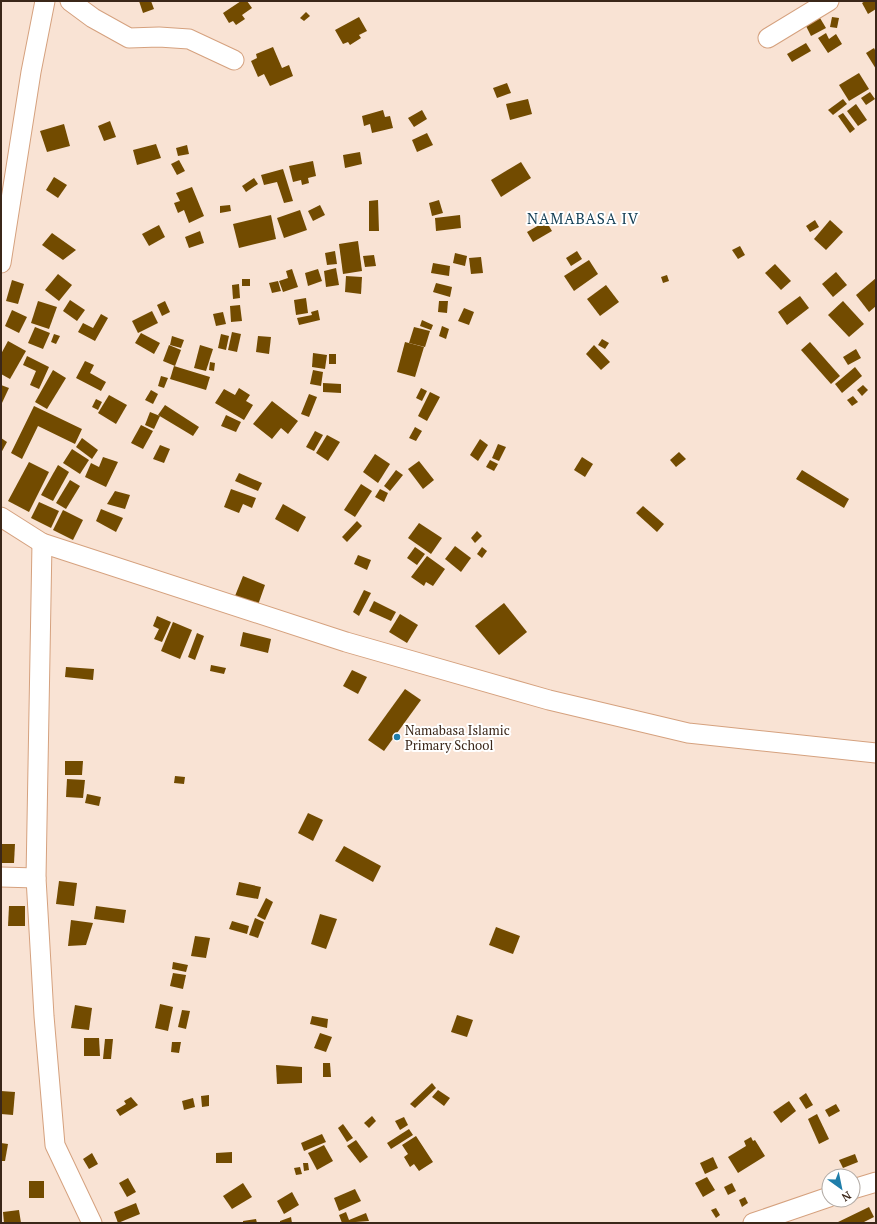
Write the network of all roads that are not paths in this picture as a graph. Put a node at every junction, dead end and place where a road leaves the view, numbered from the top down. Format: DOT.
graph roads {
  1 [pos="45,1"];
  2 [pos="70,1"];
  3 [pos="829,1"];
  4 [pos="768,38"];
  5 [pos="234,60"];
  6 [pos="3,200"];
  7 [pos="1,263"];
  8 [pos="1,517"];
  9 [pos="42,543"];
  10 [pos="876,753"];
  11 [pos="1,877"];
  12 [pos="36,878"];
  13 [pos="876,1182"];
  14 [pos="861,1187"];
  15 [pos="821,1200"];
  16 [pos="92,1223"];
  17 [pos="753,1223"];
  1 -- 6 [label="street"];
  2 -- 5 [label="street"];
  3 -- 4 [label="street"];
  6 -- 7 [label="street"];
  8 -- 9 [label="street"];
  9 -- 10 [label="street"];
  9 -- 12 [label="street"];
  11 -- 12 [label="street"];
  12 -- 16 [label="street"];
  13 -- 14 [label="street"];
  15 -- 17 [label="street"];
}
